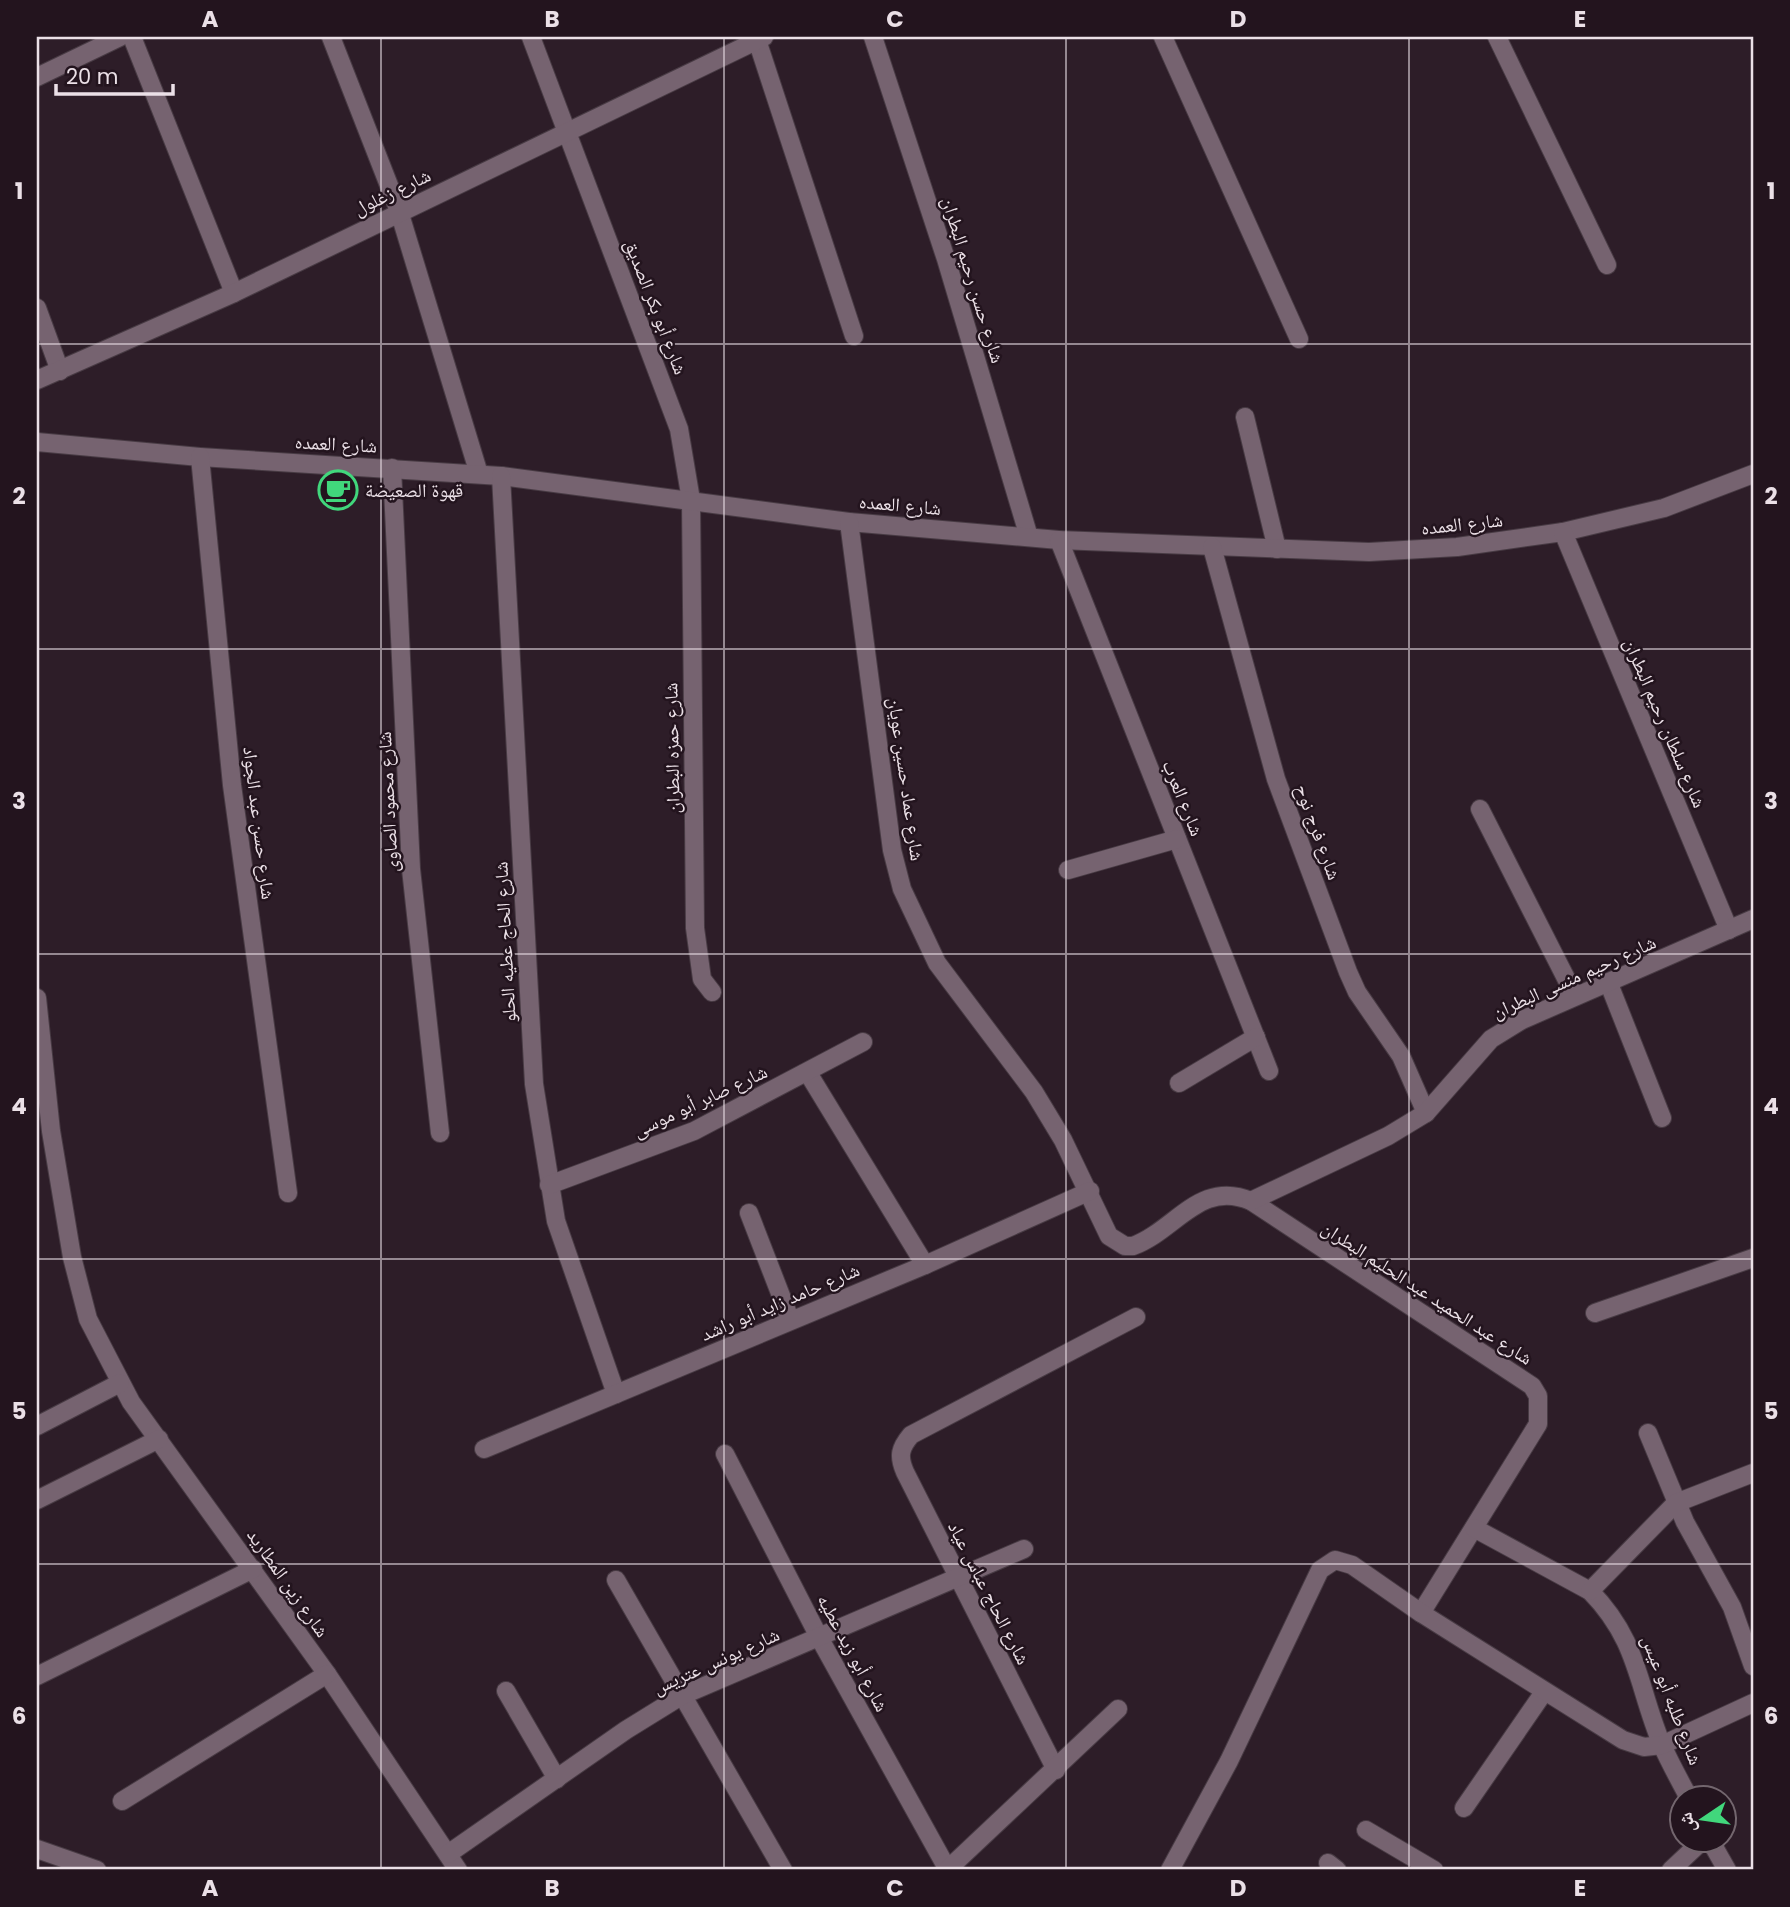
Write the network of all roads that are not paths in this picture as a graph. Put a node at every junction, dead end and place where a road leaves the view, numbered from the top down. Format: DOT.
graph roads {
  1 [pos="120,37"];
  2 [pos="132,37"];
  3 [pos="331,37"];
  4 [pos="531,37"];
  5 [pos="873,37"];
  6 [pos="1163,37"];
  7 [pos="1496,37"];
  8 [pos="761,38"];
  9 [pos="734,43"];
  10 [pos="37,77"];
  11 [pos="568,132"];
  12 [pos="399,211"];
  13 [pos="1607,265"];
  14 [pos="234,293"];
  15 [pos="37,308"];
  16 [pos="854,336"];
  17 [pos="1298,339"];
  18 [pos="60,371"];
  19 [pos="37,380"];
  20 [pos="1245,417"];
  21 [pos="37,442"];
  22 [pos="200,457"];
  23 [pos="392,468"];
  24 [pos="479,474"];
  25 [pos="1753,474"];
  26 [pos="501,476"];
  27 [pos="691,500"];
  28 [pos="849,522"];
  29 [pos="1563,532"];
  30 [pos="1028,537"];
  31 [pos="1059,540"];
  32 [pos="1212,547"];
  33 [pos="1277,550"];
  34 [pos="1480,809"];
  35 [pos="1177,839"];
  36 [pos="1068,870"];
  37 [pos="1753,919"];
  38 [pos="1729,930"];
  39 [pos="1609,984"];
  40 [pos="712,992"];
  41 [pos="1575,996"];
  42 [pos="37,998"];
  43 [pos="1256,1037"];
  44 [pos="863,1042"];
  45 [pos="1269,1071"];
  46 [pos="808,1073"];
  47 [pos="1179,1083"];
  48 [pos="1426,1113"];
  49 [pos="1662,1118"];
  50 [pos="44,1133"];
  51 [pos="440,1133"];
  52 [pos="549,1185"];
  53 [pos="1090,1191"];
  54 [pos="288,1193"];
  55 [pos="1251,1201"];
  56 [pos="749,1213"];
  57 [pos="1109,1236"];
  58 [pos="1753,1258"];
  59 [pos="925,1265"];
  60 [pos="1595,1313"];
  61 [pos="1136,1317"];
  62 [pos="790,1319"];
  63 [pos="120,1383"];
  64 [pos="616,1394"];
  65 [pos="37,1426"];
  66 [pos="1648,1433"];
  67 [pos="159,1439"];
  68 [pos="485,1449"];
  69 [pos="725,1454"];
  70 [pos="1753,1473"];
  71 [pos="37,1500"];
  72 [pos="1676,1503"];
  73 [pos="1474,1528"];
  74 [pos="1024,1549"];
  75 [pos="253,1569"];
  76 [pos="957,1579"];
  77 [pos="616,1580"];
  78 [pos="1590,1591"];
  79 [pos="1421,1613"];
  80 [pos="820,1639"];
  81 [pos="1749,1643"];
  82 [pos="1753,1666"];
  83 [pos="327,1674"];
  84 [pos="37,1676"];
  85 [pos="506,1691"];
  86 [pos="1544,1692"];
  87 [pos="681,1696"];
  88 [pos="1753,1703"];
  89 [pos="1118,1709"];
  90 [pos="1662,1745"];
  91 [pos="1056,1770"];
  92 [pos="557,1779"];
  93 [pos="1682,1784"];
  94 [pos="122,1801"];
  95 [pos="1464,1808"];
  96 [pos="1366,1830"];
  97 [pos="37,1849"];
  98 [pos="448,1854"];
  99 [pos="1688,1854"];
  100 [pos="1718,1854"];
  101 [pos="85,1869"];
  102 [pos="458,1870"];
  103 [pos="783,1870"];
  104 [pos="947,1870"];
  105 [pos="1170,1870"];
  106 [pos="1434,1870"];
  107 [pos="1671,1870"];
  108 [pos="1727,1870"];
  1 -- 10 [label="street"];
  2 -- 14 [label="street"];
  3 -- 12 [label="street"];
  4 -- 11 [label="street, شارع أبو بكر الصديق"];
  5 -- 30 [label="street, شارع حسن رحيم البطران"];
  6 -- 17 [label="street"];
  7 -- 13 [label="street"];
  8 -- 9 [label="street, شارع زغلول"];
  8 -- 16 [label="street"];
  9 -- 11 [label="street, شارع زغلول"];
  11 -- 12 [label="street, شارع زغلول"];
  11 -- 27 [label="street, شارع أبو بكر الصديق"];
  12 -- 14 [label="street, شارع زغلول"];
  12 -- 24 [label="street"];
  14 -- 18 [label="street, شارع زغلول"];
  15 -- 18 [label="street"];
  18 -- 19 [label="street, شارع زغلول"];
  20 -- 33 [label="street"];
  21 -- 22 [label="street, شارع العمده"];
  22 -- 23 [label="street, شارع العمده"];
  22 -- 54 [label="street, شارع حسن عبد الجواد"];
  23 -- 24 [label="street, شارع العمده"];
  23 -- 51 [label="street, شارع محمود الصاوى"];
  24 -- 26 [label="street, شارع العمده"];
  25 -- 29 [label="street, شارع العمده"];
  26 -- 27 [label="street, شارع العمده"];
  26 -- 52 [label="street, شارع الحاج عطيه الحلو"];
  27 -- 28 [label="street, شارع العمده"];
  27 -- 40 [label="street, شارع حمزه البطران"];
  28 -- 30 [label="street, شارع العمده"];
  28 -- 53 [label="street, شارع عماد حسين عويان"];
  29 -- 33 [label="street, شارع العمده"];
  29 -- 38 [label="street, شارع سلطان رحيم البطران"];
  30 -- 31 [label="street, شارع العمده"];
  31 -- 32 [label="street, شارع العمده"];
  31 -- 35 [label="street, شارع العرب"];
  32 -- 33 [label="street, شارع العمده"];
  32 -- 48 [label="street, شارع فرج نوح"];
  34 -- 41 [label="street"];
  35 -- 36 [label="street"];
  35 -- 43 [label="street, شارع العرب"];
  37 -- 38 [label="street, شارع رحيم منسى البطران"];
  38 -- 39 [label="street, شارع رحيم منسى البطران"];
  39 -- 41 [label="street, شارع رحيم منسى البطران"];
  39 -- 49 [label="street"];
  41 -- 48 [label="street, شارع رحيم منسى البطران"];
  42 -- 50 [label="street, شارع زين المطاريد"];
  43 -- 45 [label="street, شارع العرب"];
  43 -- 47 [label="street"];
  44 -- 46 [label="street, شارع صابر أبو موسى"];
  46 -- 52 [label="street, شارع صابر أبو موسى"];
  46 -- 59 [label="street"];
  48 -- 55 [label="street, شارع رحيم منسى البطران"];
  50 -- 63 [label="street, شارع زين المطاريد"];
  52 -- 64 [label="street, شارع الحاج عطيه الحلو"];
  53 -- 57 [label="street, شارع عماد حسين عويان"];
  53 -- 59 [label="street, شارع حامد زايد أبو راشد"];
  55 -- 57 [label="street, شارع عبد الحميد عبد الحليم البطران"];
  55 -- 73 [label="street, شارع عبد الحميد عبد الحليم البطران"];
  56 -- 62 [label="street"];
  58 -- 60 [label="street"];
  59 -- 62 [label="street, شارع حامد زايد أبو راشد"];
  61 -- 76 [label="street, شارع الحاج عباس عياد"];
  62 -- 64 [label="street, شارع حامد زايد أبو راشد"];
  63 -- 65 [label="street"];
  63 -- 67 [label="street, شارع زين المطاريد"];
  64 -- 68 [label="street, شارع حامد زايد أبو راشد"];
  66 -- 72 [label="street"];
  67 -- 71 [label="street"];
  67 -- 75 [label="street, شارع زين المطاريد"];
  69 -- 80 [label="street, شارع أبو زيد عطيه"];
  70 -- 72 [label="street"];
  72 -- 78 [label="street"];
  72 -- 81 [label="street"];
  73 -- 78 [label="street, شارع طلبه أبو عيس"];
  73 -- 79 [label="street, شارع عبد الحميد عبد الحليم البطران"];
  74 -- 76 [label="street, شارع يونس عتريس"];
  75 -- 83 [label="street, شارع زين المطاريد"];
  75 -- 84 [label="street"];
  76 -- 80 [label="street, شارع يونس عتريس"];
  76 -- 91 [label="street, شارع الحاج عباس عياد"];
  77 -- 87 [label="street"];
  78 -- 90 [label="street, شارع طلبه أبو عيس"];
  79 -- 86 [label="street"];
  79 -- 105 [label="street"];
  80 -- 87 [label="street, شارع يونس عتريس"];
  80 -- 104 [label="street, شارع أبو زيد عطيه"];
  81 -- 82 [label="street"];
  83 -- 94 [label="street"];
  83 -- 98 [label="street, شارع زين المطاريد"];
  85 -- 92 [label="street"];
  86 -- 90 [label="street"];
  86 -- 95 [label="street"];
  87 -- 92 [label="street, شارع يونس عتريس"];
  87 -- 103 [label="street"];
  88 -- 90 [label="street"];
  89 -- 91 [label="street"];
  90 -- 93 [label="street, شارع طلبه أبو عيس"];
  91 -- 104 [label="street"];
  92 -- 98 [label="street, شارع يونس عتريس"];
  96 -- 106 [label="street"];
  97 -- 101 [label="street"];
  98 -- 102 [label="street, شارع زين المطاريد"];
  99 -- 107 [label="street"];
  100 -- 108 [label="street"];
}
